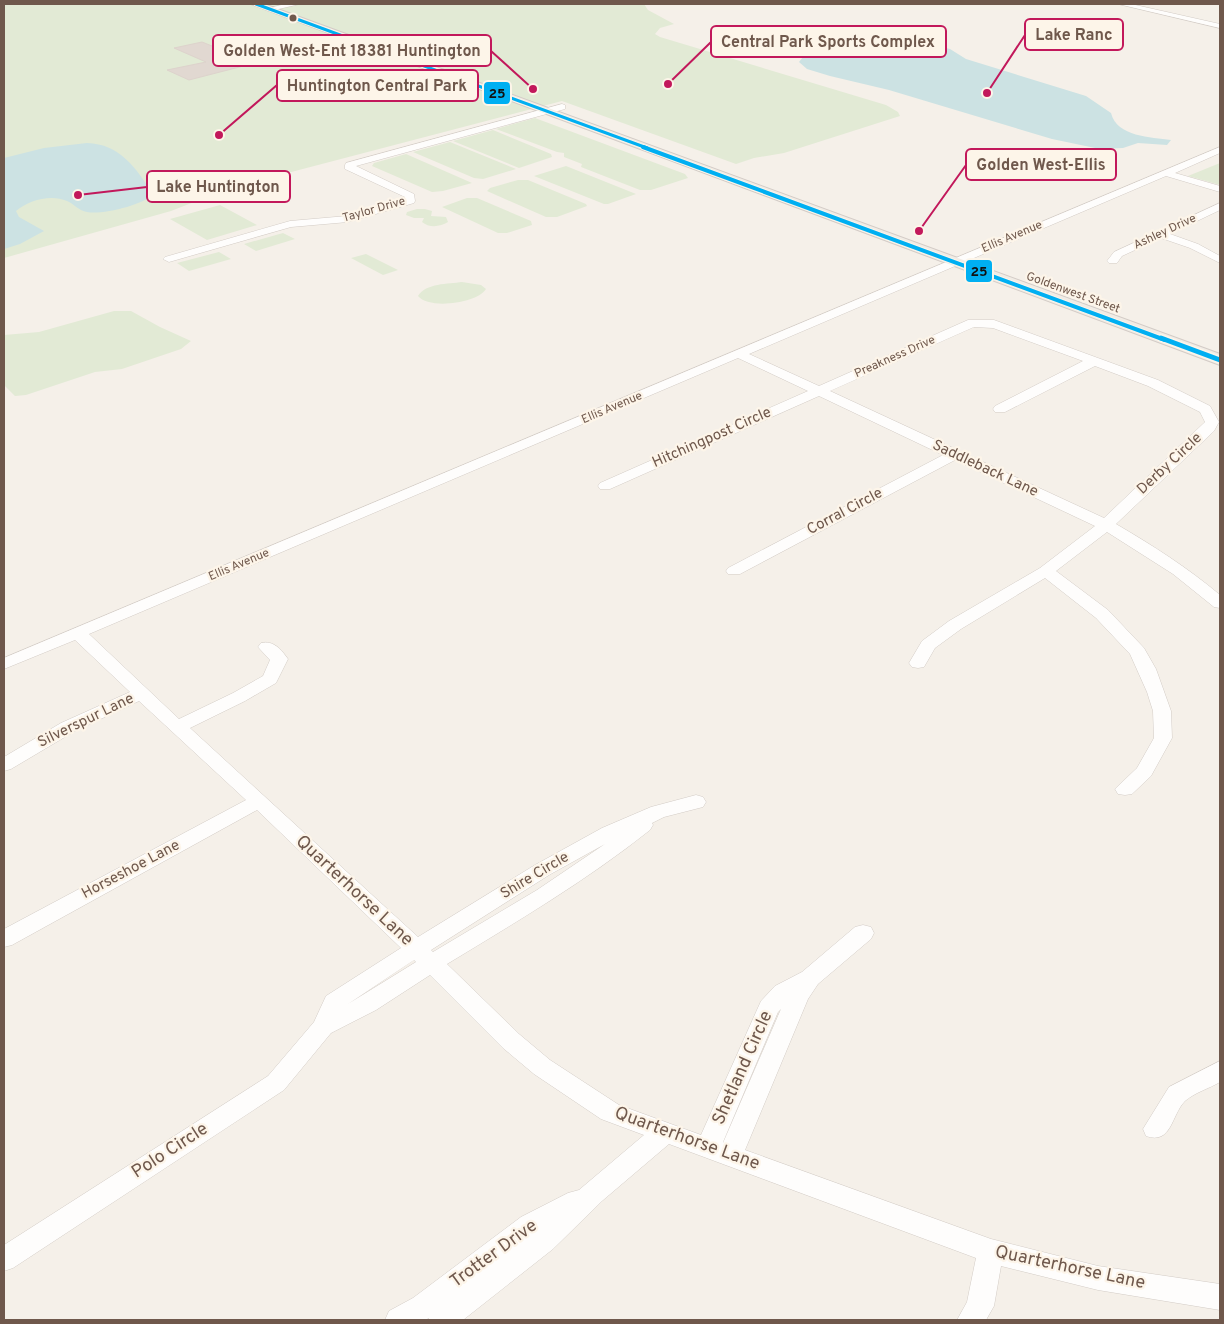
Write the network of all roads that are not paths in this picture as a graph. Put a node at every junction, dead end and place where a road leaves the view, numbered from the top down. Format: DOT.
graph roads {
  1 [pos="256,4"];
  2 [pos="296,4"];
  3 [pos="1122,4"];
  4 [pos="277,6"];
  5 [pos="1220,26"];
  6 [pos="339,35"];
  7 [pos="416,54"];
  8 [pos="402,58"];
  9 [pos="477,76"];
  10 [pos="562,106"];
  11 [pos="546,111"];
  12 [pos="1220,150"];
  13 [pos="1166,173"];
  14 [pos="1220,189"];
  15 [pos="1220,206"];
  16 [pos="1163,234"];
  17 [pos="169,258"];
  18 [pos="961,258"];
  19 [pos="1220,260"];
  20 [pos="1113,261"];
  21 [pos="972,323"];
  22 [pos="1220,346"];
  23 [pos="739,354"];
  24 [pos="1220,360"];
  25 [pos="1094,361"];
  26 [pos="818,390"];
  27 [pos="1000,409"];
  28 [pos="956,454"];
  29 [pos="605,486"];
  30 [pos="1106,525"];
  31 [pos="734,571"];
  32 [pos="1046,571"];
  33 [pos="1220,603"];
  34 [pos="78,633"];
  35 [pos="267,647"];
  36 [pos="4,664"];
  37 [pos="918,664"];
  38 [pos="143,693"];
  39 [pos="177,727"];
  40 [pos="4,765"];
  41 [pos="1124,789"];
  42 [pos="259,801"];
  43 [pos="696,802"];
  44 [pos="863,934"];
  45 [pos="4,939"];
  46 [pos="423,956"];
  47 [pos="810,978"];
  48 [pos="1220,1071"];
  49 [pos="1155,1129"];
  50 [pos="664,1133"];
  51 [pos="708,1148"];
  52 [pos="730,1156"];
  53 [pos="593,1193"];
  54 [pos="991,1251"];
  55 [pos="4,1258"];
  56 [pos="1220,1297"];
  57 [pos="399,1320"];
  58 [pos="442,1320"];
  59 [pos="971,1320"];
  1 -- 4 [label="main road, Goldenwest Street"];
  2 -- 4 [label="street"];
  3 -- 5 [label="street"];
  4 -- 6 [label="main road, Goldenwest Street"];
  4 -- 7 [label="main road, Goldenwest Street"];
  6 -- 7 [label="main road"];
  6 -- 8 [label="main road, Goldenwest Street"];
  7 -- 9 [label="main road, Goldenwest Street"];
  8 -- 9 [label="main road"];
  8 -- 11 [label="main road, Goldenwest Street"];
  9 -- 10 [label="main road, Goldenwest Street"];
  10 -- 11 [label="street, Taylor Drive"];
  10 -- 18 [label="main road, Goldenwest Street"];
  11 -- 17 [label="street, Taylor Drive"];
  11 -- 18 [label="main road, Goldenwest Street"];
  12 -- 13 [label="street, Ellis Avenue"];
  13 -- 14 [label="street"];
  13 -- 18 [label="street, Ellis Avenue"];
  15 -- 16 [label="street, Ashley Drive"];
  16 -- 19 [label="street"];
  16 -- 20 [label="street, Ashley Drive"];
  18 -- 22 [label="main road, Goldenwest Street"];
  18 -- 23 [label="street, Ellis Avenue"];
  18 -- 24 [label="main road, Goldenwest Street"];
  21 -- 25 [label="street, Derby Circle"];
  21 -- 26 [label="street, Preakness Drive"];
  23 -- 26 [label="street, Saddleback Lane"];
  23 -- 34 [label="street, Ellis Avenue"];
  25 -- 27 [label="street"];
  25 -- 30 [label="street, Derby Circle"];
  26 -- 28 [label="street, Saddleback Lane"];
  26 -- 29 [label="street, Hitchingpost Circle"];
  28 -- 30 [label="street, Saddleback Lane"];
  28 -- 31 [label="street, Corral Circle"];
  30 -- 32 [label="street, Derby Circle"];
  30 -- 33 [label="street, Saddleback Lane"];
  32 -- 37 [label="street, Derby Circle"];
  32 -- 41 [label="street"];
  34 -- 36 [label="street, Ellis Avenue"];
  34 -- 38 [label="street, Quarterhorse Lane"];
  35 -- 39 [label="street"];
  38 -- 39 [label="street, Quarterhorse Lane"];
  38 -- 40 [label="street, Silverspur Lane"];
  39 -- 42 [label="street, Quarterhorse Lane"];
  42 -- 45 [label="street, Horseshoe Lane"];
  42 -- 46 [label="street, Quarterhorse Lane"];
  43 -- 46 [label="street, Shire Circle"];
  44 -- 47 [label="street, Shetland Circle"];
  46 -- 50 [label="street, Quarterhorse Lane"];
  46 -- 55 [label="street, Polo Circle"];
  47 -- 51 [label="street, Shetland Circle"];
  47 -- 52 [label="street, Shetland Circle"];
  48 -- 49 [label="street"];
  50 -- 51 [label="street, Quarterhorse Lane"];
  50 -- 53 [label="street, Trotter Drive"];
  51 -- 52 [label="street, Quarterhorse Lane"];
  52 -- 54 [label="street, Quarterhorse Lane"];
  53 -- 57 [label="street, Trotter Drive"];
  53 -- 58 [label="street, Trotter Drive"];
  54 -- 56 [label="street, Quarterhorse Lane"];
  54 -- 59 [label="street"];
}
